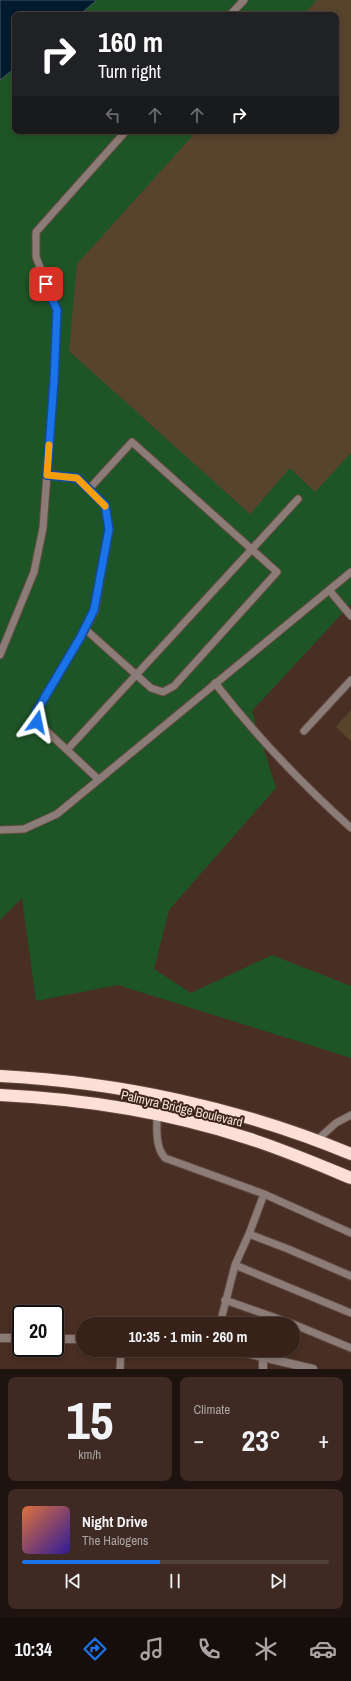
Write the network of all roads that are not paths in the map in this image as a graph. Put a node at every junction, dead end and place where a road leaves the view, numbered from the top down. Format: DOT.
graph roads {
  1 [pos="244,0"];
  2 [pos="233,12"];
  3 [pos="123,134"];
  4 [pos="47,475"];
  5 [pos="88,489"];
  6 [pos="298,499"];
  7 [pos="252,548"];
  8 [pos="351,572"];
  9 [pos="329,590"];
  10 [pos="351,616"];
  11 [pos="85,629"];
  12 [pos="0,655"];
  13 [pos="136,674"];
  14 [pos="351,680"];
  15 [pos="215,683"];
  16 [pos="304,731"];
  17 [pos="67,750"];
  18 [pos="98,779"];
  19 [pos="351,828"];
  20 [pos="0,830"];
  21 [pos="0,1076"];
  22 [pos="0,1094"];
  23 [pos="157,1115"];
  24 [pos="351,1115"];
  25 [pos="317,1140"];
  26 [pos="351,1154"];
  27 [pos="351,1178"];
  28 [pos="264,1194"];
  29 [pos="351,1233"];
  30 [pos="249,1234"];
  31 [pos="234,1265"];
  32 [pos="351,1276"];
  33 [pos="225,1300"];
  34 [pos="351,1313"];
  35 [pos="221,1317"];
  36 [pos="0,1338"];
  37 [pos="12,1338"];
  38 [pos="64,1339"];
  39 [pos="76,1339"];
  40 [pos="351,1348"];
  41 [pos="121,1357"];
  42 [pos="263,1357"];
  43 [pos="120,1369"];
  44 [pos="263,1369"];
  45 [pos="313,1369"];
  1 -- 2 [label="lane"];
  3 -- 4 [label="lane"];
  4 -- 5 [label="lane"];
  4 -- 12 [label="lane"];
  5 -- 7 [label="lane"];
  5 -- 11 [label="lane"];
  6 -- 7 [label="lane"];
  7 -- 13 [label="lane"];
  7 -- 13 [label="lane"];
  8 -- 9 [label="lane"];
  9 -- 10 [label="lane"];
  9 -- 15 [label="lane"];
  11 -- 13 [label="lane"];
  11 -- 17 [label="lane"];
  13 -- 17 [label="lane"];
  14 -- 16 [label="lane"];
  15 -- 18 [label="lane"];
  15 -- 19 [label="lane"];
  17 -- 18 [label="lane"];
  18 -- 20 [label="lane"];
  21 -- 25 [label="highway, Palmyra Bridge Boulevard"];
  22 -- 23 [label="highway, Palmyra Bridge Boulevard"];
  23 -- 27 [label="highway, Palmyra Bridge Boulevard"];
  23 -- 28 [label="lane"];
  24 -- 25 [label="lane"];
  25 -- 26 [label="highway, Palmyra Bridge Boulevard"];
  28 -- 29 [label="lane"];
  28 -- 30 [label="lane"];
  30 -- 31 [label="lane"];
  30 -- 32 [label="lane"];
  31 -- 33 [label="lane"];
  31 -- 34 [label="lane"];
  33 -- 35 [label="lane"];
  33 -- 40 [label="lane"];
  36 -- 37 [label="street"];
  38 -- 39 [label="street"];
  41 -- 43 [label="lane"];
  42 -- 44 [label="street"];
  42 -- 45 [label="street"];
}
